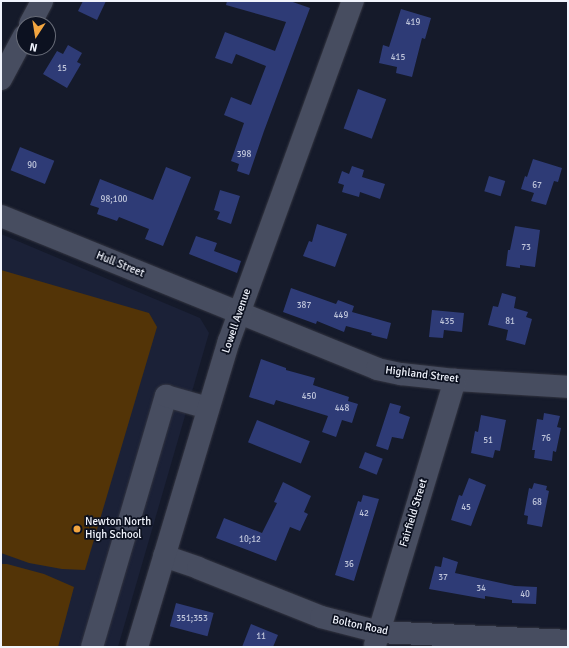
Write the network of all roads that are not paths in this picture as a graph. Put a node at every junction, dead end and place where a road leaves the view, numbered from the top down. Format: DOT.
graph roads {
  1 [pos="42,1"];
  2 [pos="353,1"];
  3 [pos="34,16"];
  4 [pos="16,51"];
  5 [pos="1,79"];
  6 [pos="1,216"];
  7 [pos="239,314"];
  8 [pos="455,380"];
  9 [pos="568,387"];
  10 [pos="208,408"];
  11 [pos="164,556"];
  12 [pos="377,640"];
  13 [pos="568,641"];
  14 [pos="92,647"];
  15 [pos="137,647"];
  1 -- 3 [label="street"];
  2 -- 7 [label="street, Lowell Avenue"];
  4 -- 5 [label="street"];
  6 -- 7 [label="street, Hull Street"];
  7 -- 8 [label="street, Highland Street"];
  7 -- 10 [label="street, Lowell Avenue"];
  8 -- 9 [label="street, Highland Street"];
  8 -- 12 [label="street, Fairfield Street"];
  10 -- 11 [label="street, Lowell Avenue"];
  10 -- 14 [label="street"];
  11 -- 12 [label="street, Bolton Road"];
  11 -- 15 [label="street, Lowell Avenue"];
  12 -- 13 [label="street, Bolton Road"];
}
